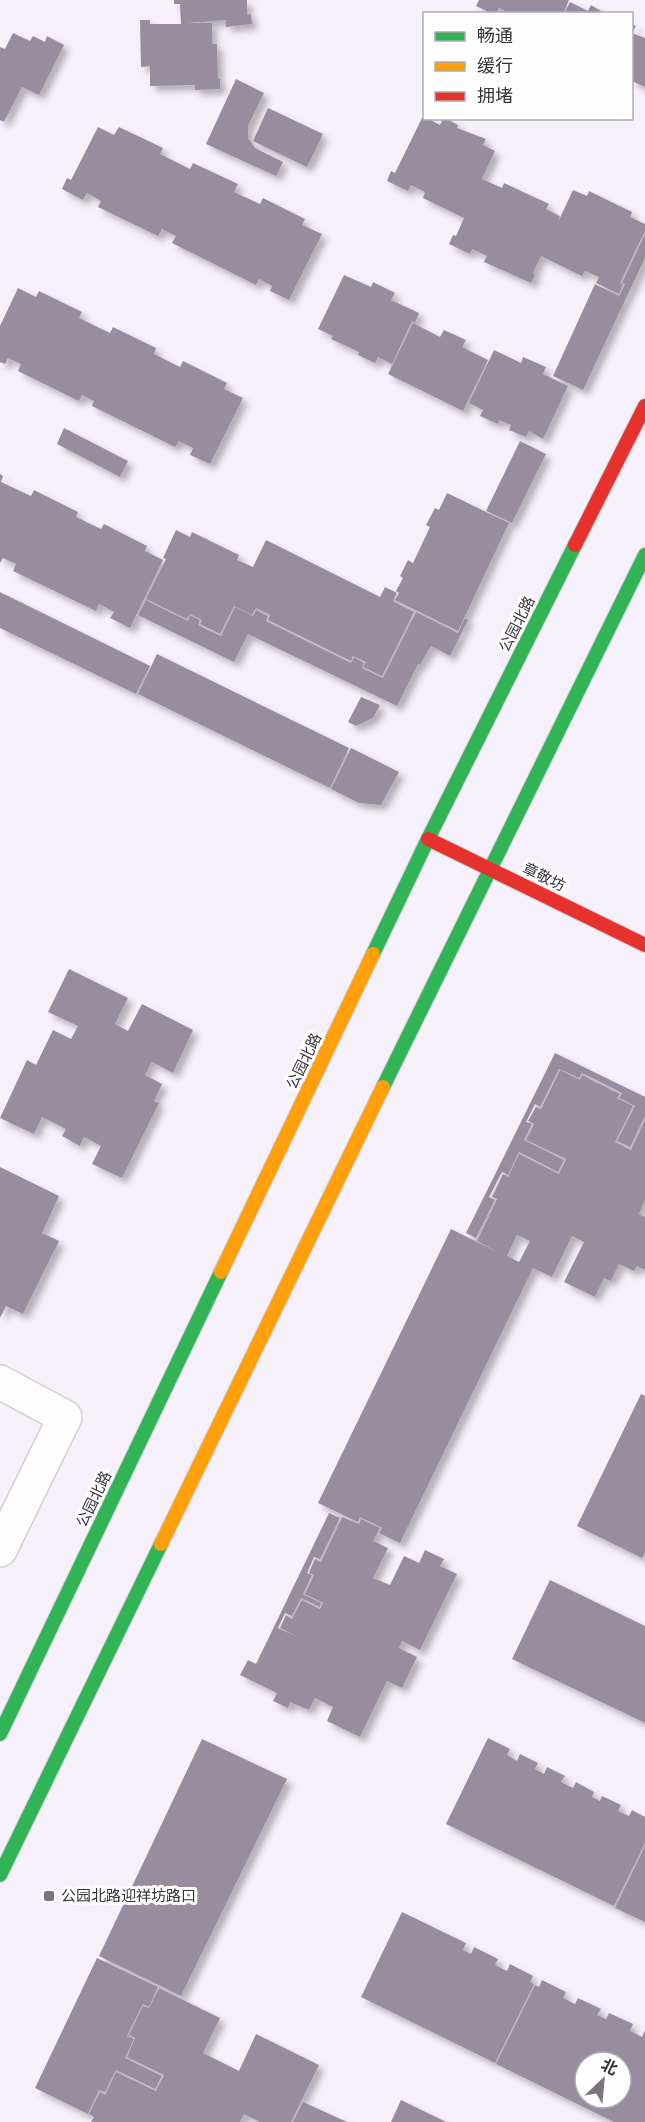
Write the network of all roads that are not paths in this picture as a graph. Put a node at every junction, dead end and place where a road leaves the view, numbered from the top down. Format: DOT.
graph roads {
  1 [pos="645,406"];
  2 [pos="645,555"];
  3 [pos="428,839"];
  4 [pos="489,868"];
  5 [pos="645,945"];
  6 [pos="0,1382"];
  7 [pos="0,1550"];
  8 [pos="0,1734"];
  9 [pos="0,1875"];
  1 -- 3 [label="main road, 公园北路"];
  2 -- 4 [label="main road"];
  3 -- 4 [label="main road, 章敬坊"];
  3 -- 8 [label="main road, 公园北路"];
  4 -- 5 [label="main road, 章敬坊"];
  4 -- 9 [label="main road"];
  6 -- 7 [label="street"];
}
